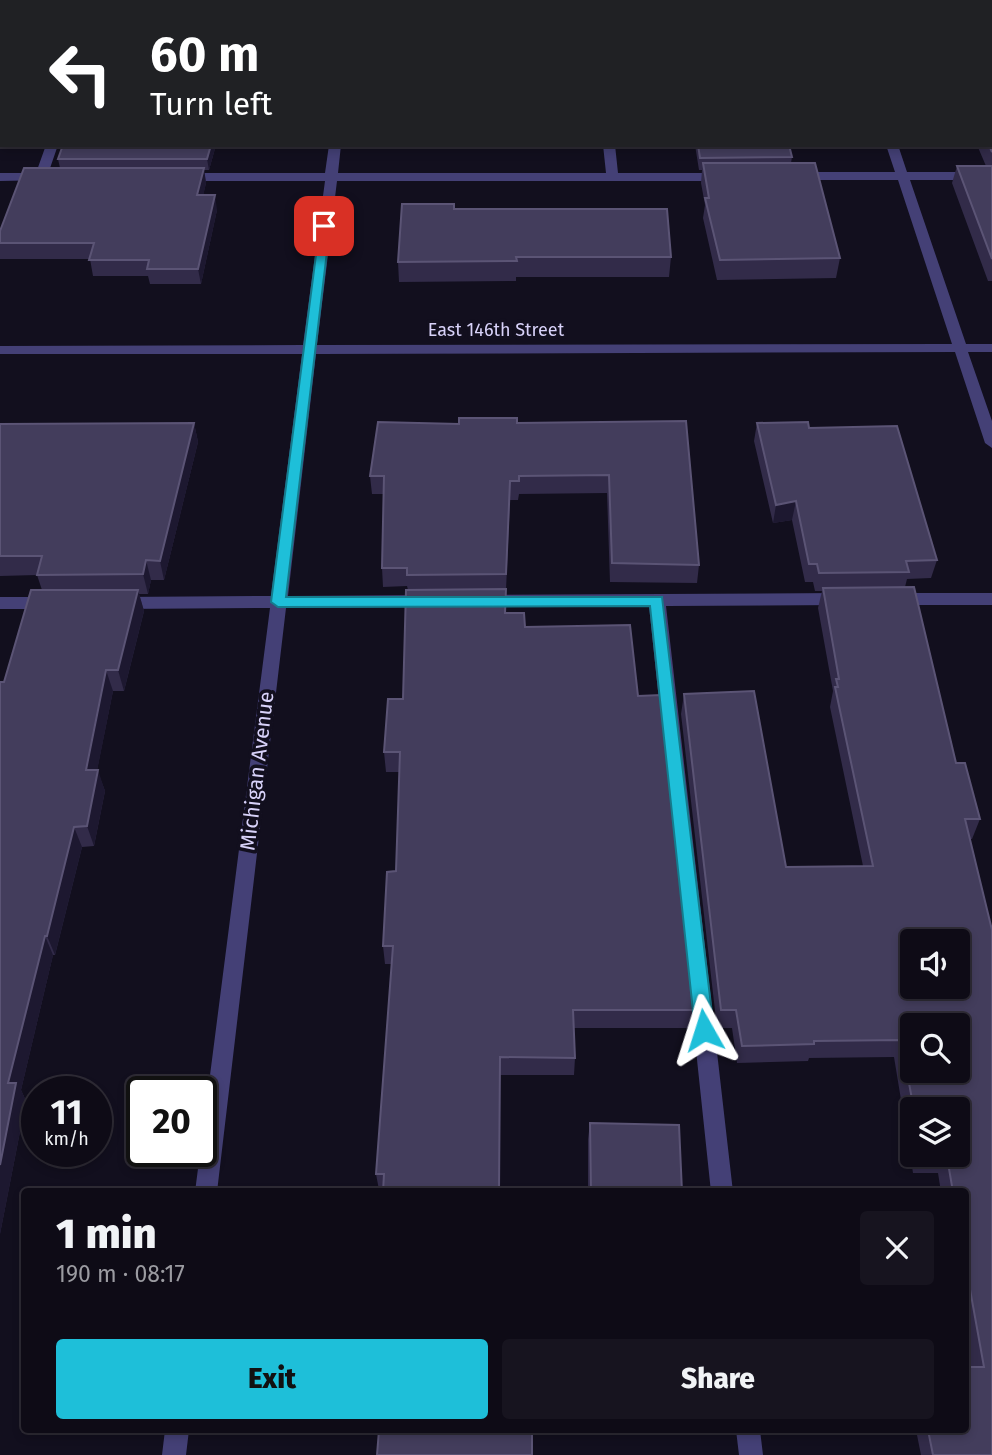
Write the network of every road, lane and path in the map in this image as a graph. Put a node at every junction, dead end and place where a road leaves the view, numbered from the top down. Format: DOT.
graph roads {
  1 [pos="51,147"];
  2 [pos="335,147"];
  3 [pos="609,147"];
  4 [pos="893,147"];
  5 [pos="902,176"];
  6 [pos="992,176"];
  7 [pos="0,177"];
  8 [pos="41,177"];
  9 [pos="55,177"];
  10 [pos="165,177"];
  11 [pos="331,177"];
  12 [pos="612,177"];
  13 [pos="736,177"];
  14 [pos="778,177"];
  15 [pos="959,348"];
  16 [pos="992,348"];
  17 [pos="309,349"];
  18 [pos="0,350"];
  19 [pos="992,443"];
  20 [pos="992,599"];
  21 [pos="657,600"];
  22 [pos="440,601"];
  23 [pos="467,601"];
  24 [pos="278,602"];
  25 [pos="0,603"];
  26 [pos="69,603"];
  27 [pos="97,603"];
  28 [pos="206,1188"];
  29 [pos="722,1188"];
  30 [pos="177,1433"];
  31 [pos="748,1433"];
  32 [pos="174,1455"];
  33 [pos="751,1455"];
  1 -- 8 [label="street"];
  2 -- 11 [label="street, Michigan Avenue"];
  3 -- 12 [label="street"];
  4 -- 5 [label="street"];
  5 -- 6 [label="street"];
  5 -- 14 [label="street"];
  5 -- 15 [label="street"];
  7 -- 8 [label="street"];
  8 -- 9 [label="street"];
  10 -- 11 [label="street"];
  11 -- 12 [label="street"];
  11 -- 17 [label="street, Michigan Avenue"];
  12 -- 13 [label="street"];
  15 -- 16 [label="street, East 146th Street"];
  15 -- 17 [label="street, East 146th Street"];
  15 -- 19 [label="street"];
  17 -- 18 [label="street, East 146th Street"];
  17 -- 24 [label="street, Michigan Avenue"];
  20 -- 21 [label="street"];
  21 -- 23 [label="street"];
  21 -- 29 [label="street"];
  22 -- 24 [label="street"];
  24 -- 27 [label="street"];
  24 -- 28 [label="street, Michigan Avenue"];
  25 -- 26 [label="street"];
  30 -- 32 [label="street"];
  31 -- 33 [label="street"];
}
